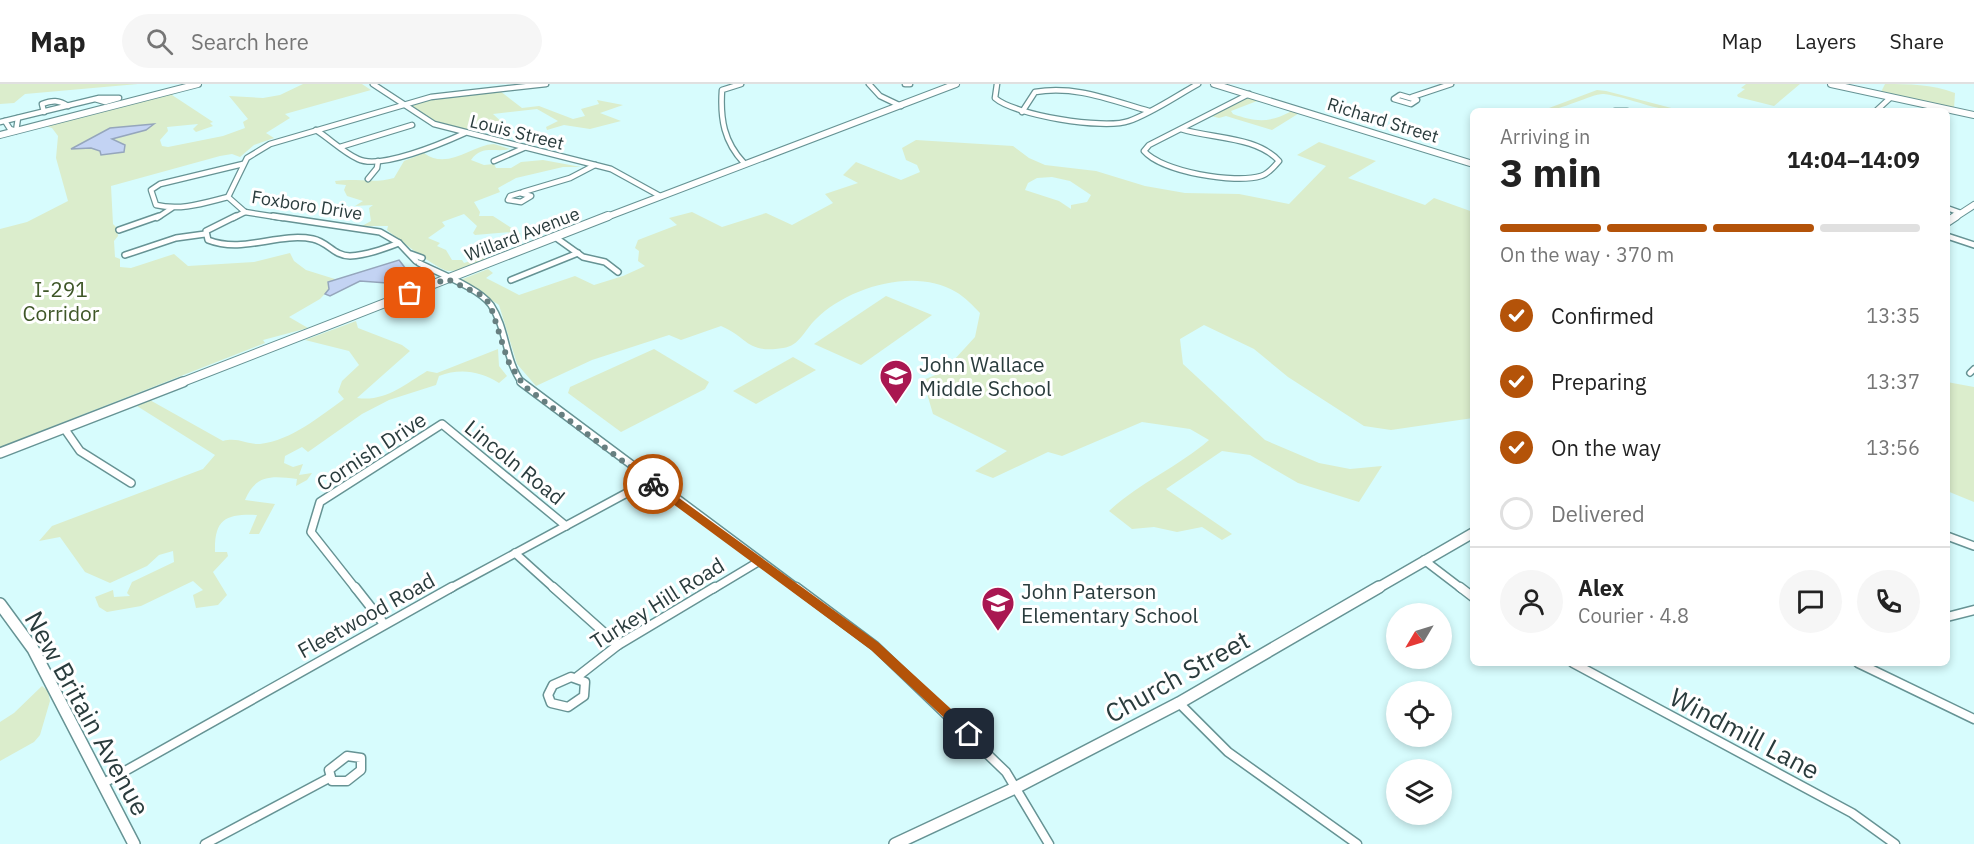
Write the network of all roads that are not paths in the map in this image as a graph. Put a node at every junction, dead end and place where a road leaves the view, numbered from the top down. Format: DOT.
graph roads {
  1 [pos="198,84"];
  2 [pos="373,84"];
  3 [pos="546,84"];
  4 [pos="741,84"];
  5 [pos="869,84"];
  6 [pos="905,84"];
  7 [pos="910,84"];
  8 [pos="956,84"];
  9 [pos="997,84"];
  10 [pos="1198,84"];
  11 [pos="1214,84"];
  12 [pos="1451,84"];
  13 [pos="1831,84"];
  14 [pos="1249,94"];
  15 [pos="1412,97"];
  16 [pos="1890,98"];
  17 [pos="95,99"];
  18 [pos="404,104"];
  19 [pos="68,106"];
  20 [pos="901,106"];
  21 [pos="1879,108"];
  22 [pos="1937,108"];
  23 [pos="1149,111"];
  24 [pos="1950,111"];
  25 [pos="44,112"];
  26 [pos="1022,112"];
  27 [pos="1974,116"];
  28 [pos="18,118"];
  29 [pos="3,121"];
  30 [pos="412,125"];
  31 [pos="1181,129"];
  32 [pos="16,130"];
  33 [pos="316,130"];
  34 [pos="465,133"];
  35 [pos="0,135"];
  36 [pos="340,147"];
  37 [pos="526,147"];
  38 [pos="378,161"];
  39 [pos="494,161"];
  40 [pos="744,163"];
  41 [pos="1470,163"];
  42 [pos="243,164"];
  43 [pos="596,165"];
  44 [pos="368,179"];
  45 [pos="523,192"];
  46 [pos="228,196"];
  47 [pos="660,196"];
  48 [pos="1974,205"];
  49 [pos="172,208"];
  50 [pos="1950,209"];
  51 [pos="245,212"];
  52 [pos="1960,213"];
  53 [pos="1950,220"];
  54 [pos="119,230"];
  55 [pos="205,234"];
  56 [pos="555,237"];
  57 [pos="1950,237"];
  58 [pos="399,243"];
  59 [pos="1974,245"];
  60 [pos="578,253"];
  61 [pos="125,255"];
  62 [pos="618,272"];
  63 [pos="447,279"];
  64 [pos="511,280"];
  65 [pos="442,424"];
  66 [pos="64,428"];
  67 [pos="0,453"];
  68 [pos="649,481"];
  69 [pos="131,483"];
  70 [pos="566,526"];
  71 [pos="1470,535"];
  72 [pos="1950,537"];
  73 [pos="1974,546"];
  74 [pos="515,553"];
  75 [pos="1424,560"];
  76 [pos="758,562"];
  77 [pos="1470,595"];
  78 [pos="0,604"];
  79 [pos="1974,609"];
  80 [pos="1950,616"];
  81 [pos="384,624"];
  82 [pos="618,645"];
  83 [pos="1579,666"];
  84 [pos="1864,666"];
  85 [pos="577,677"];
  86 [pos="1179,703"];
  87 [pos="1974,719"];
  88 [pos="329,778"];
  89 [pos="102,784"];
  90 [pos="1015,788"];
  91 [pos="134,844"];
  92 [pos="205,844"];
  93 [pos="895,844"];
  94 [pos="1049,844"];
  95 [pos="1357,844"];
  96 [pos="1895,844"];
  1 -- 32 [label="main road"];
  2 -- 18 [label="street, Louis Street"];
  3 -- 18 [label="street, Foxboro Drive"];
  4 -- 40 [label="street"];
  5 -- 20 [label="street"];
  6 -- 7 [label="street"];
  8 -- 20 [label="main road, Willard Avenue"];
  9 -- 26 [label="street"];
  10 -- 23 [label="street"];
  11 -- 14 [label="main road, Richard Street"];
  12 -- 15 [label="street"];
  13 -- 16 [label="main road"];
  14 -- 31 [label="street"];
  14 -- 41 [label="main road, Richard Street"];
  15 -- 15 [label="street"];
  16 -- 21 [label="street"];
  16 -- 22 [label="main road"];
  17 -- 17 [label="street"];
  17 -- 19 [label="street"];
  18 -- 33 [label="street, Foxboro Drive"];
  18 -- 34 [label="street, Louis Street"];
  19 -- 25 [label="street"];
  19 -- 25 [label="street"];
  20 -- 40 [label="main road, Willard Avenue"];
  23 -- 26 [label="street"];
  23 -- 26 [label="street"];
  24 -- 27 [label="main road"];
  25 -- 28 [label="street"];
  28 -- 29 [label="street"];
  28 -- 32 [label="street"];
  29 -- 32 [label="street"];
  30 -- 36 [label="street"];
  31 -- 31 [label="street"];
  32 -- 35 [label="main road"];
  33 -- 36 [label="street"];
  33 -- 42 [label="street, Foxboro Drive"];
  34 -- 37 [label="street, Louis Street"];
  34 -- 38 [label="street"];
  36 -- 38 [label="street"];
  37 -- 39 [label="street"];
  37 -- 43 [label="street, Louis Street"];
  38 -- 44 [label="street"];
  40 -- 47 [label="main road, Willard Avenue"];
  42 -- 46 [label="street, Foxboro Drive"];
  42 -- 49 [label="street"];
  43 -- 45 [label="street"];
  43 -- 47 [label="street, Louis Street"];
  46 -- 49 [label="street"];
  46 -- 51 [label="street, Foxboro Drive"];
  47 -- 56 [label="main road, Willard Avenue"];
  48 -- 52 [label="main road"];
  49 -- 54 [label="street"];
  50 -- 52 [label="street"];
  51 -- 55 [label="street"];
  51 -- 58 [label="street, Foxboro Drive"];
  52 -- 53 [label="main road"];
  55 -- 58 [label="street"];
  55 -- 61 [label="street"];
  56 -- 60 [label="street"];
  56 -- 63 [label="main road, Willard Avenue"];
  57 -- 59 [label="street"];
  58 -- 63 [label="street, Foxboro Drive"];
  60 -- 62 [label="street"];
  60 -- 64 [label="street"];
  63 -- 66 [label="main road, Willard Avenue"];
  63 -- 68 [label="street, Foxboro Drive"];
  65 -- 70 [label="street, Lincoln Road"];
  65 -- 81 [label="street, Cornish Drive"];
  66 -- 67 [label="main road, Willard Avenue"];
  66 -- 69 [label="street"];
  68 -- 70 [label="street, Fleetwood Road"];
  68 -- 76 [label="street, Foxboro Drive"];
  70 -- 74 [label="street, Fleetwood Road"];
  71 -- 75 [label="main road, Church Street"];
  72 -- 73 [label="street"];
  74 -- 81 [label="street, Fleetwood Road"];
  74 -- 82 [label="street"];
  75 -- 77 [label="street"];
  75 -- 86 [label="main road, Church Street"];
  76 -- 82 [label="street, Turkey Hill Road"];
  76 -- 90 [label="street, Foxboro Drive"];
  78 -- 89 [label="main road, New Britain Avenue"];
  79 -- 80 [label="street"];
  81 -- 89 [label="street, Fleetwood Road"];
  82 -- 85 [label="street, Turkey Hill Road"];
  83 -- 96 [label="street, Windmill Lane"];
  84 -- 87 [label="street"];
  85 -- 85 [label="street, Turkey Hill Road"];
  86 -- 90 [label="main road, Church Street"];
  86 -- 95 [label="street"];
  88 -- 92 [label="street"];
  89 -- 91 [label="main road, New Britain Avenue"];
  90 -- 93 [label="main road, Church Street"];
  90 -- 94 [label="street, Foxboro Drive"];
}
